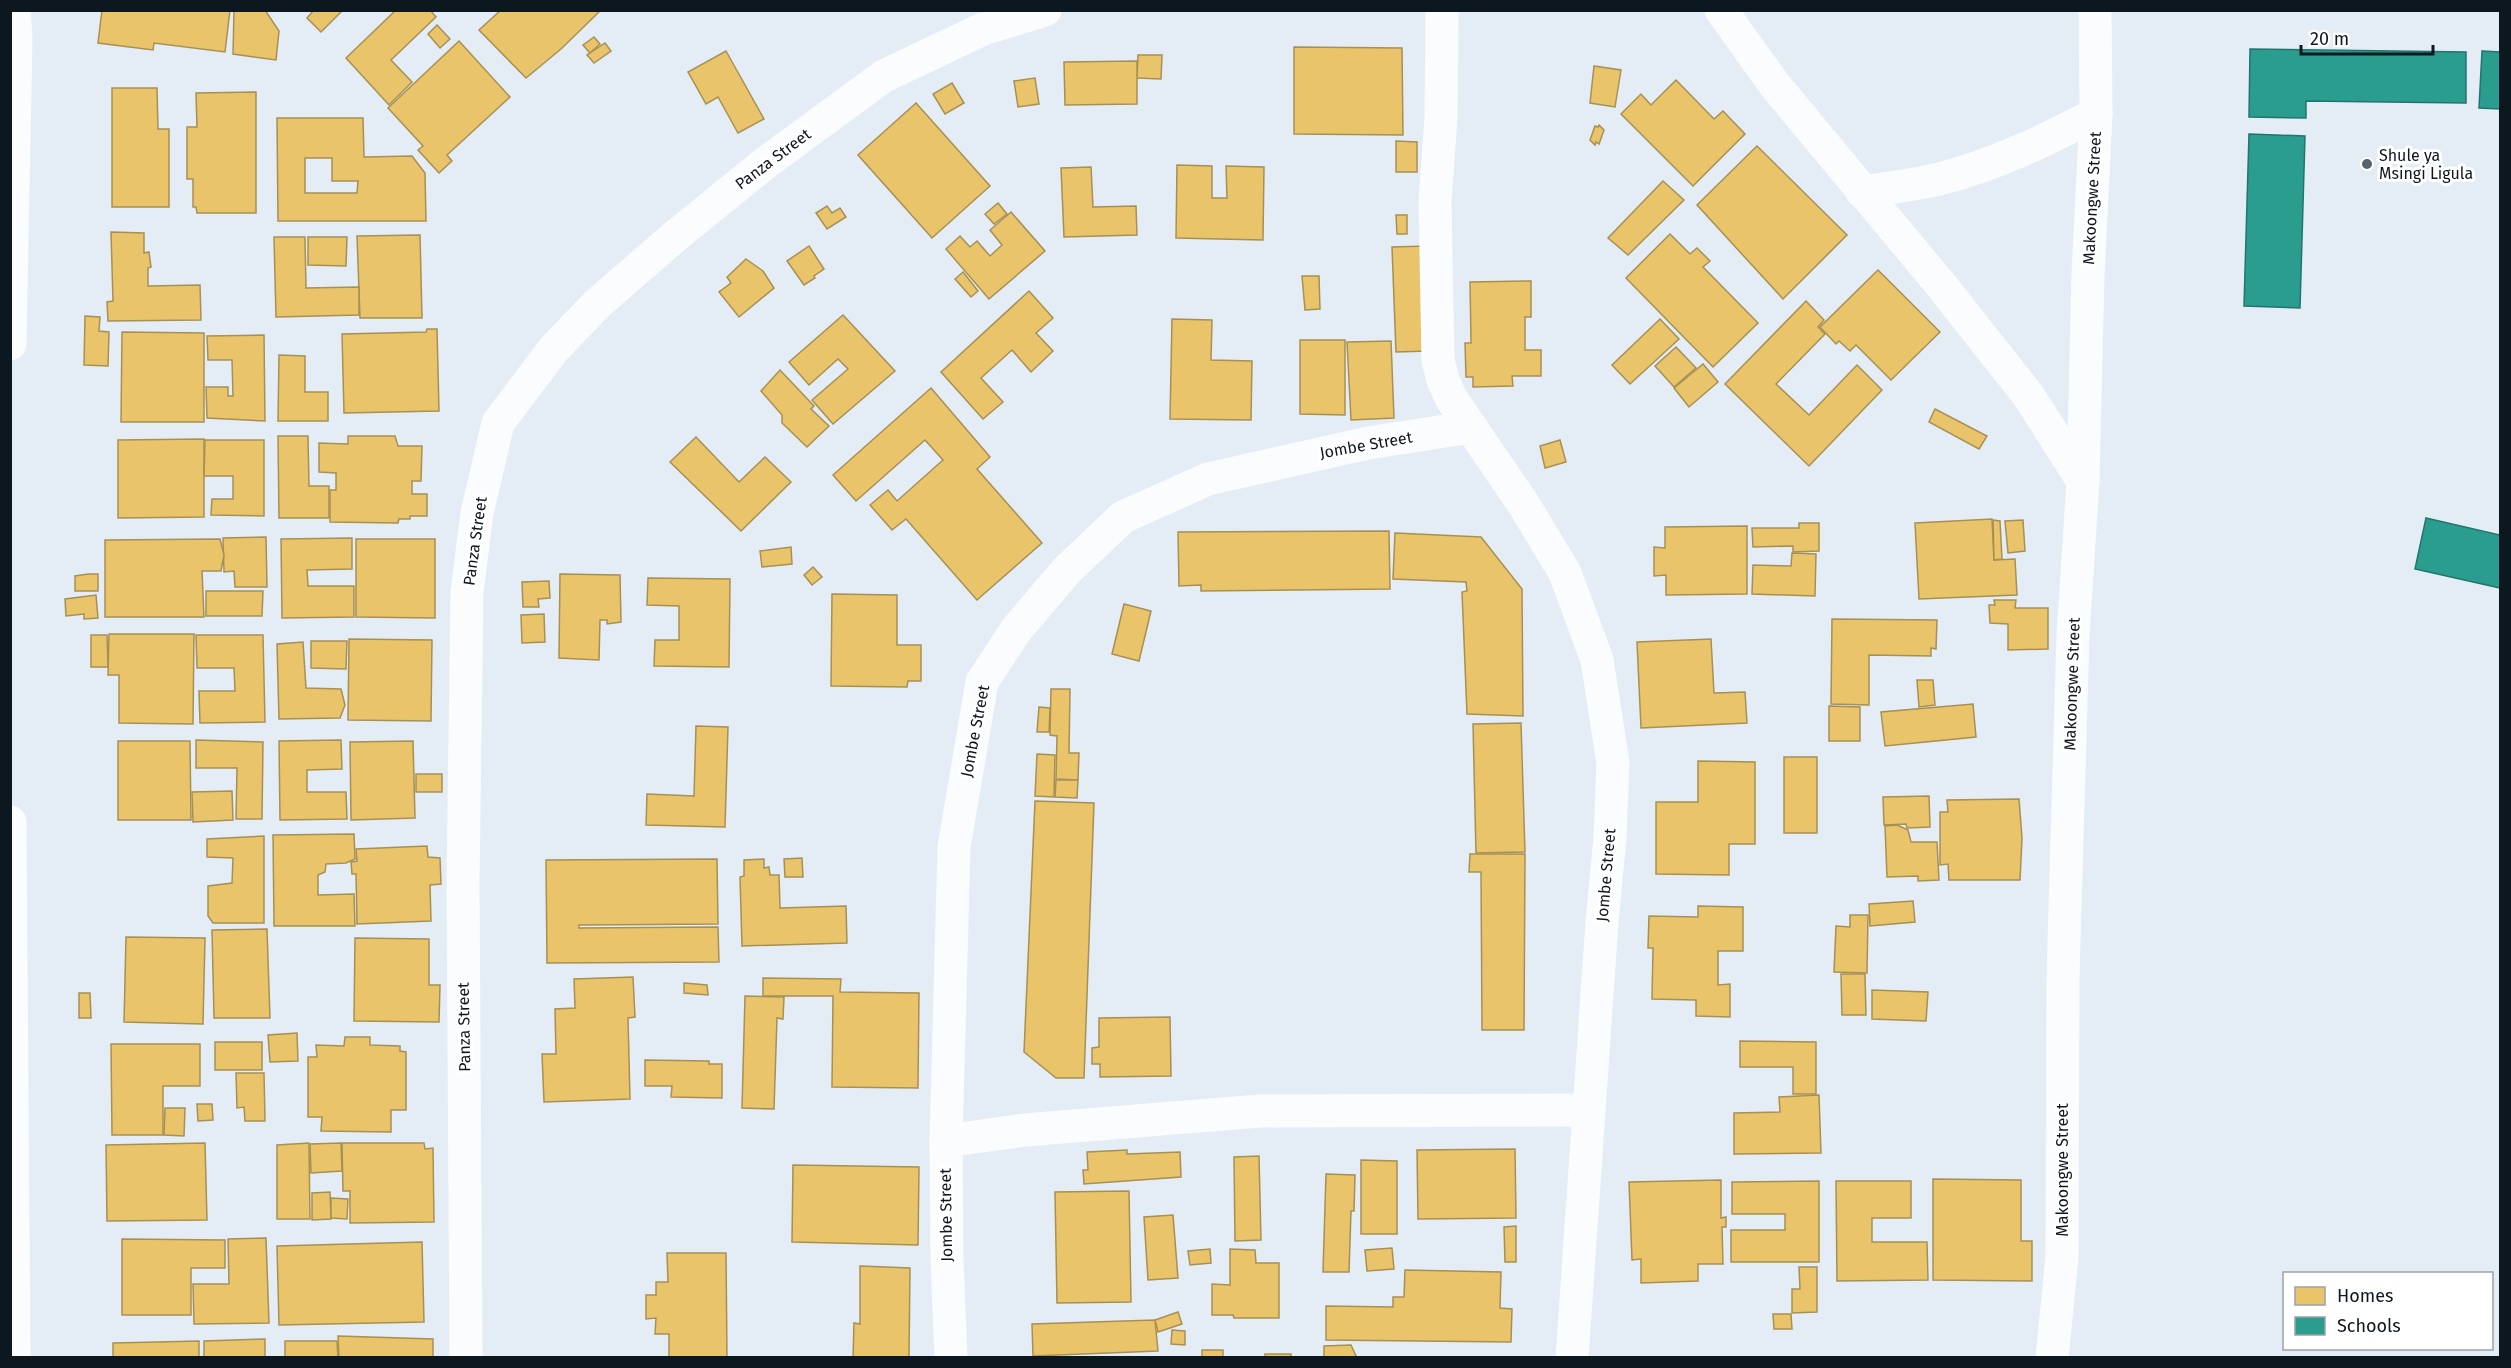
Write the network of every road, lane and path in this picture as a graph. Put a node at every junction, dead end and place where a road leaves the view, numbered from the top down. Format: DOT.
graph roads {
  1 [pos="14,10"];
  2 [pos="1045,10"];
  3 [pos="1442,10"];
  4 [pos="1721,10"];
  5 [pos="2095,10"];
  6 [pos="2096,114"];
  7 [pos="1862,192"];
  8 [pos="10,344"];
  9 [pos="1471,427"];
  10 [pos="2083,481"];
  11 [pos="10,822"];
  12 [pos="1589,1110"];
  13 [pos="946,1141"];
  14 [pos="14,1358"];
  15 [pos="466,1358"];
  16 [pos="951,1358"];
  17 [pos="1572,1358"];
  18 [pos="2052,1358"];
  1 -- 8 [label="street"];
  2 -- 15 [label="street, Panza Street"];
  3 -- 9 [label="street, Jombe Street"];
  4 -- 7 [label="street"];
  5 -- 6 [label="street, Makoongwe Street"];
  6 -- 7 [label="street"];
  6 -- 10 [label="street, Makoongwe Street"];
  7 -- 10 [label="street"];
  9 -- 12 [label="street, Jombe Street"];
  9 -- 13 [label="street, Jombe Street"];
  10 -- 18 [label="street, Makoongwe Street"];
  11 -- 14 [label="street"];
  12 -- 13 [label="street"];
  12 -- 17 [label="street, Jombe Street"];
  13 -- 16 [label="street, Jombe Street"];
}
